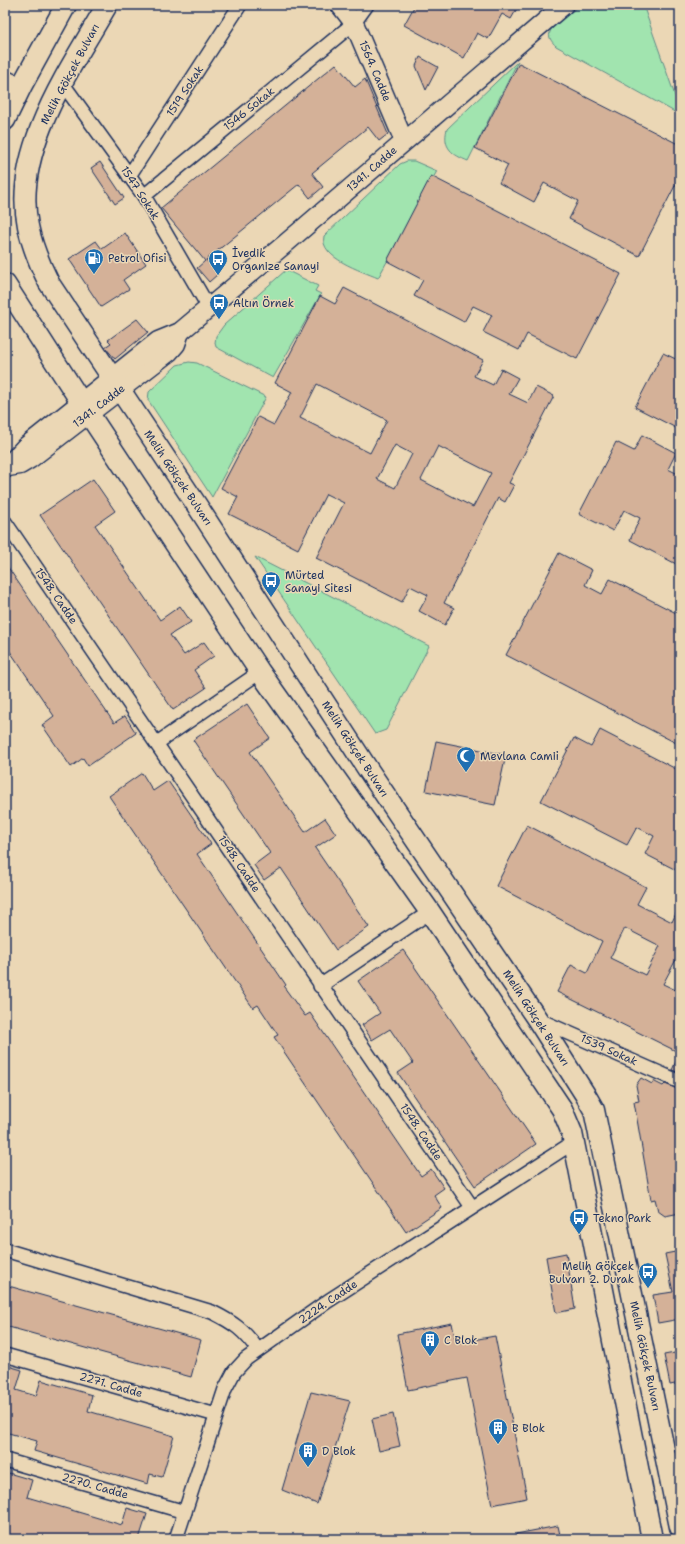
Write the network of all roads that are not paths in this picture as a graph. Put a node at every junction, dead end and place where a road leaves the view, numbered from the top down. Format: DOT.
graph roads {
  1 [pos="66,5"];
  2 [pos="108,5"];
  3 [pos="240,5"];
  4 [pos="340,5"];
  5 [pos="367,5"];
  6 [pos="564,5"];
  7 [pos="354,23"];
  8 [pos="13,81"];
  9 [pos="63,84"];
  10 [pos="5,120"];
  11 [pos="404,141"];
  12 [pos="129,176"];
  13 [pos="144,196"];
  14 [pos="5,284"];
  15 [pos="209,308"];
  16 [pos="115,384"];
  17 [pos="85,408"];
  18 [pos="7,468"];
  19 [pos="5,522"];
  20 [pos="260,672"];
  21 [pos="157,743"];
  22 [pos="430,912"];
  23 [pos="320,986"];
  24 [pos="538,1019"];
  25 [pos="680,1082"];
  26 [pos="574,1142"];
  27 [pos="472,1208"];
  28 [pos="5,1250"];
  29 [pos="258,1350"];
  30 [pos="5,1355"];
  31 [pos="216,1415"];
  32 [pos="5,1460"];
  33 [pos="185,1512"];
  34 [pos="680,1527"];
  35 [pos="176,1539"];
  36 [pos="652,1539"];
  1 -- 8 [label="main road"];
  2 -- 9 [label="main road, Melih Gökçek Bulvarı"];
  3 -- 12 [label="street, 1519 Sokak"];
  4 -- 7 [label="street, 1564. Cadde"];
  5 -- 7 [label="street, 1546 Sokak"];
  6 -- 11 [label="street, 1341. Cadde"];
  7 -- 11 [label="street, 1564. Cadde"];
  7 -- 13 [label="street, 1546 Sokak"];
  8 -- 10 [label="main road"];
  9 -- 12 [label="street, 1547 Sokak"];
  9 -- 16 [label="main road, Melih Gökçek Bulvarı"];
  11 -- 15 [label="street, 1341. Cadde"];
  12 -- 13 [label="street, 1547 Sokak"];
  13 -- 15 [label="street, 1547 Sokak"];
  14 -- 17 [label="main road"];
  15 -- 16 [label="street, 1341. Cadde"];
  16 -- 17 [label="street, 1341. Cadde"];
  16 -- 24 [label="main road, Melih Gökçek Bulvarı"];
  17 -- 18 [label="street, 1341. Cadde"];
  17 -- 20 [label="main road"];
  19 -- 21 [label="street, 1548. Cadde"];
  20 -- 21 [label="street"];
  20 -- 22 [label="main road"];
  21 -- 23 [label="street, 1548. Cadde"];
  22 -- 23 [label="street"];
  22 -- 26 [label="main road"];
  23 -- 27 [label="street, 1548. Cadde"];
  24 -- 25 [label="street, 1539 Sokak"];
  24 -- 34 [label="main road, Melih Gökçek Bulvarı"];
  26 -- 27 [label="street, 2224. Cadde"];
  26 -- 36 [label="main road"];
  27 -- 29 [label="street, 2224. Cadde"];
  28 -- 29 [label="street"];
  29 -- 31 [label="street, 2224. Cadde"];
  30 -- 31 [label="street, 2271. Cadde"];
  31 -- 33 [label="street, 2224. Cadde"];
  32 -- 33 [label="street, 2270. Cadde"];
  33 -- 35 [label="street, 2224. Cadde"];
}
